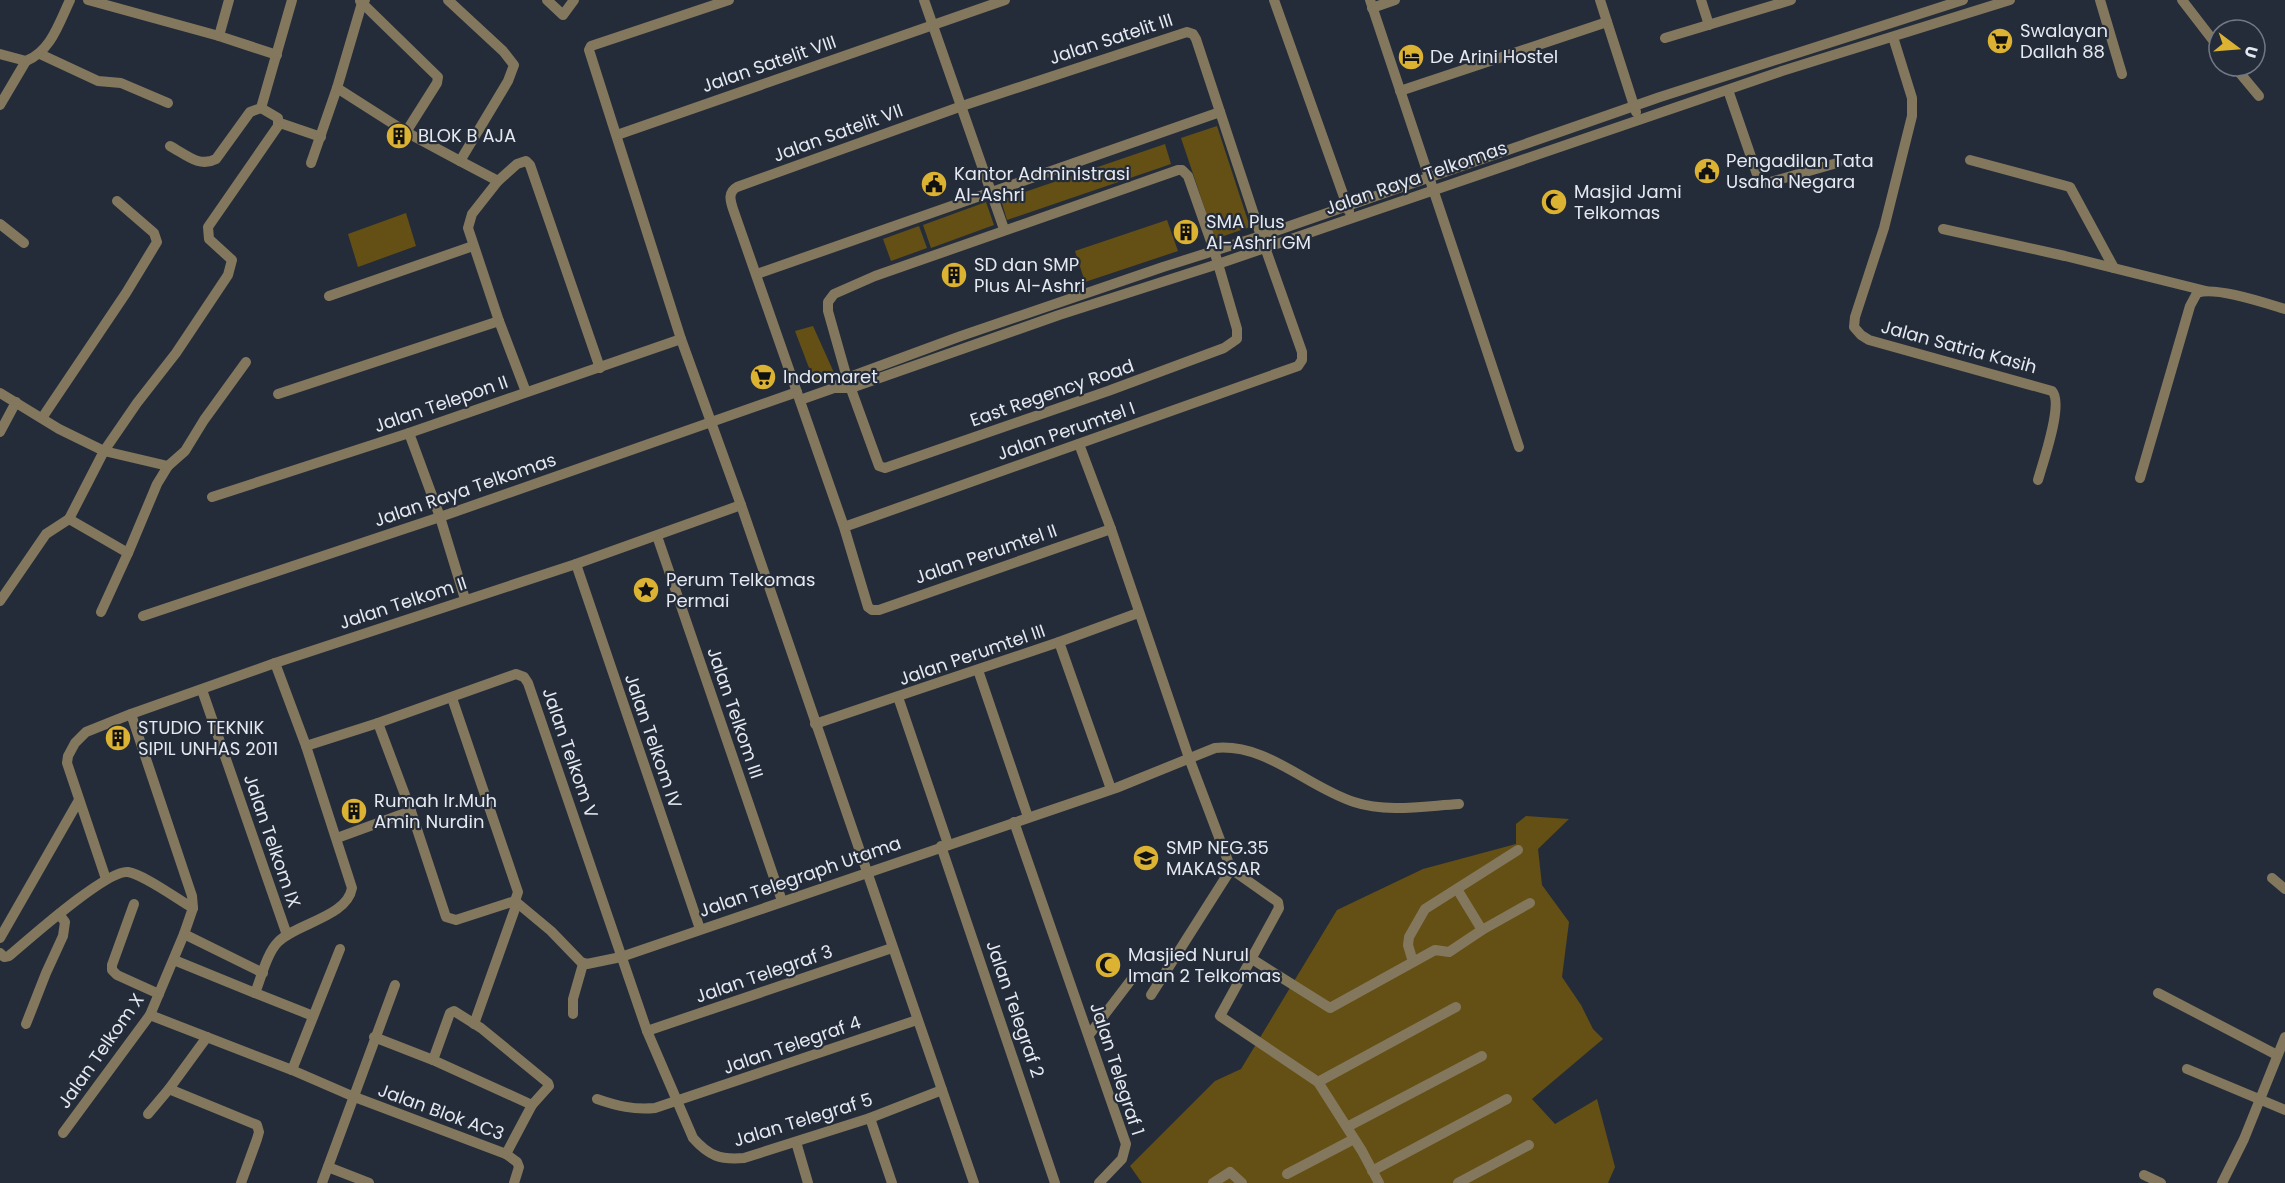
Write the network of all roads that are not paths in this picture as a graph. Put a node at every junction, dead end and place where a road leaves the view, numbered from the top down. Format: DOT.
graph roads {
  1 [pos="70,0"];
  2 [pos="88,0"];
  3 [pos="229,0"];
  4 [pos="292,0"];
  5 [pos="448,0"];
  6 [pos="547,0"];
  7 [pos="574,0"];
  8 [pos="729,0"];
  9 [pos="924,0"];
  10 [pos="1005,0"];
  11 [pos="1274,0"];
  12 [pos="1395,0"];
  13 [pos="1600,0"];
  14 [pos="1701,0"];
  15 [pos="1791,0"];
  16 [pos="1964,0"];
  17 [pos="2010,0"];
  18 [pos="2100,0"];
  19 [pos="2182,0"];
  20 [pos="362,1"];
  21 [pos="1371,4"];
  22 [pos="1932,10"];
  23 [pos="1607,22"];
  24 [pos="1936,22"];
  25 [pos="933,24"];
  26 [pos="1709,25"];
  27 [pos="2207,32"];
  28 [pos="219,36"];
  29 [pos="1893,37"];
  30 [pos="1665,38"];
  31 [pos="0,54"];
  32 [pos="40,54"];
  33 [pos="277,56"];
  34 [pos="1778,58"];
  35 [pos="26,61"];
  36 [pos="1782,71"];
  37 [pos="2122,74"];
  38 [pos="2244,78"];
  39 [pos="337,88"];
  40 [pos="1728,90"];
  41 [pos="1400,91"];
  42 [pos="2259,96"];
  43 [pos="168,103"];
  44 [pos="0,105"];
  45 [pos="962,106"];
  46 [pos="1634,106"];
  47 [pos="261,108"];
  48 [pos="1220,112"];
  49 [pos="1639,120"];
  50 [pos="280,123"];
  51 [pos="406,132"];
  52 [pos="617,135"];
  53 [pos="321,137"];
  54 [pos="170,146"];
  55 [pos="1970,160"];
  56 [pos="460,161"];
  57 [pos="311,163"];
  58 [pos="1837,163"];
  59 [pos="1430,177"];
  60 [pos="498,182"];
  61 [pos="1434,189"];
  62 [pos="990,192"];
  63 [pos="117,201"];
  64 [pos="1346,205"];
  65 [pos="1352,217"];
  66 [pos="0,224"];
  67 [pos="1004,229"];
  68 [pos="1943,229"];
  69 [pos="1261,236"];
  70 [pos="24,243"];
  71 [pos="473,246"];
  72 [pos="1265,247"];
  73 [pos="1214,250"];
  74 [pos="1218,264"];
  75 [pos="2114,268"];
  76 [pos="757,274"];
  77 [pos="2210,292"];
  78 [pos="329,296"];
  79 [pos="2285,309"];
  80 [pos="499,321"];
  81 [pos="961,336"];
  82 [pos="681,339"];
  83 [pos="965,349"];
  84 [pos="246,362"];
  85 [pos="1298,366"];
  86 [pos="600,368"];
  87 [pos="849,383"];
  88 [pos="526,392"];
  89 [pos="0,393"];
  90 [pos="278,393"];
  91 [pos="798,396"];
  92 [pos="16,402"];
  93 [pos="42,418"];
  94 [pos="711,423"];
  95 [pos="0,432"];
  96 [pos="409,433"];
  97 [pos="1079,444"];
  98 [pos="1519,447"];
  99 [pos="104,451"];
  100 [pos="168,465"];
  101 [pos="2140,478"];
  102 [pos="2038,480"];
  103 [pos="212,497"];
  104 [pos="741,505"];
  105 [pos="440,517"];
  106 [pos="69,519"];
  107 [pos="844,527"];
  108 [pos="1111,529"];
  109 [pos="657,536"];
  110 [pos="128,553"];
  111 [pos="576,564"];
  112 [pos="465,599"];
  113 [pos="0,601"];
  114 [pos="101,612"];
  115 [pos="1138,613"];
  116 [pos="143,616"];
  117 [pos="1059,642"];
  118 [pos="275,663"];
  119 [pos="978,670"];
  120 [pos="202,690"];
  121 [pos="898,697"];
  122 [pos="452,698"];
  123 [pos="130,714"];
  124 [pos="378,723"];
  125 [pos="815,724"];
  126 [pos="306,746"];
  127 [pos="1189,758"];
  128 [pos="1111,789"];
  129 [pos="79,800"];
  130 [pos="1459,804"];
  131 [pos="411,811"];
  132 [pos="1028,817"];
  133 [pos="1014,822"];
  134 [pos="337,838"];
  135 [pos="945,845"];
  136 [pos="1518,850"];
  137 [pos="1231,869"];
  138 [pos="866,872"];
  139 [pos="2272,878"];
  140 [pos="106,879"];
  141 [pos="1457,889"];
  142 [pos="2285,889"];
  143 [pos="782,901"];
  144 [pos="516,902"];
  145 [pos="1530,903"];
  146 [pos="134,904"];
  147 [pos="193,908"];
  148 [pos="59,914"];
  149 [pos="700,929"];
  150 [pos="1482,930"];
  151 [pos="184,934"];
  152 [pos="287,935"];
  153 [pos="0,938"];
  154 [pos="340,948"];
  155 [pos="892,948"];
  156 [pos="0,954"];
  157 [pos="621,957"];
  158 [pos="1252,959"];
  159 [pos="174,960"];
  160 [pos="1413,962"];
  161 [pos="584,964"];
  162 [pos="263,973"];
  163 [pos="1131,980"];
  164 [pos="394,984"];
  165 [pos="255,993"];
  166 [pos="2158,993"];
  167 [pos="159,994"];
  168 [pos="1151,995"];
  169 [pos="1456,1006"];
  170 [pos="573,1014"];
  171 [pos="150,1015"];
  172 [pos="313,1016"];
  173 [pos="917,1020"];
  174 [pos="26,1024"];
  175 [pos="474,1024"];
  176 [pos="647,1031"];
  177 [pos="1089,1035"];
  178 [pos="207,1037"];
  179 [pos="374,1037"];
  180 [pos="2285,1037"];
  181 [pos="2277,1055"];
  182 [pos="1482,1056"];
  183 [pos="432,1060"];
  184 [pos="2187,1068"];
  185 [pos="292,1070"];
  186 [pos="1318,1083"];
  187 [pos="169,1089"];
  188 [pos="942,1090"];
  189 [pos="352,1096"];
  190 [pos="2260,1098"];
  191 [pos="597,1099"];
  192 [pos="1507,1099"];
  193 [pos="677,1102"];
  194 [pos="532,1105"];
  195 [pos="2285,1110"];
  196 [pos="148,1114"];
  197 [pos="870,1118"];
  198 [pos="1347,1127"];
  199 [pos="63,1133"];
  200 [pos="1354,1139"];
  201 [pos="796,1142"];
  202 [pos="1529,1145"];
  203 [pos="506,1154"];
  204 [pos="328,1167"];
  205 [pos="1372,1171"];
  206 [pos="1287,1174"];
  207 [pos="2144,1175"];
  208 [pos="241,1183"];
  209 [pos="322,1183"];
  210 [pos="369,1183"];
  211 [pos="514,1183"];
  212 [pos="808,1183"];
  213 [pos="892,1183"];
  214 [pos="974,1183"];
  215 [pos="1055,1183"];
  216 [pos="1099,1183"];
  217 [pos="1213,1183"];
  218 [pos="1242,1183"];
  219 [pos="1378,1183"];
  220 [pos="1458,1183"];
  221 [pos="2161,1183"];
  222 [pos="2222,1183"];
  1 -- 32 [label="street"];
  2 -- 28 [label="street"];
  3 -- 28 [label="street"];
  4 -- 33 [label="street"];
  5 -- 56 [label="street"];
  6 -- 7 [label="street"];
  8 -- 52 [label="street"];
  9 -- 25 [label="street"];
  10 -- 25 [label="street, Jalan Satelit VIII"];
  11 -- 64 [label="street"];
  12 -- 21 [label="street"];
  13 -- 23 [label="street"];
  14 -- 26 [label="street"];
  15 -- 26 [label="street"];
  16 -- 22 [label="street, Jalan Raya Telkomas"];
  17 -- 24 [label="street, Jalan Raya Telkomas"];
  18 -- 37 [label="street"];
  19 -- 27 [label="street"];
  20 -- 39 [label="street"];
  20 -- 51 [label="street"];
  21 -- 41 [label="street"];
  22 -- 24 [label="street"];
  22 -- 34 [label="street, Jalan Raya Telkomas"];
  23 -- 41 [label="street"];
  23 -- 46 [label="street"];
  24 -- 29 [label="street, Jalan Raya Telkomas"];
  25 -- 45 [label="street"];
  25 -- 52 [label="street, Jalan Satelit VIII"];
  26 -- 30 [label="street"];
  28 -- 33 [label="street"];
  29 -- 36 [label="street, Jalan Raya Telkomas"];
  29 -- 102 [label="street, Jalan Satria Kasih"];
  31 -- 35 [label="street"];
  32 -- 35 [label="street"];
  32 -- 43 [label="street"];
  33 -- 47 [label="street"];
  34 -- 36 [label="street"];
  34 -- 46 [label="street, Jalan Raya Telkomas"];
  35 -- 44 [label="street"];
  36 -- 40 [label="street, Jalan Raya Telkomas"];
  38 -- 42 [label="street"];
  39 -- 51 [label="street"];
  39 -- 53 [label="street"];
  40 -- 49 [label="street, Jalan Raya Telkomas"];
  40 -- 58 [label="street"];
  41 -- 59 [label="street"];
  45 -- 48 [label="street, Jalan Satelit III"];
  45 -- 62 [label="street"];
  45 -- 76 [label="street, Jalan Satelit VII"];
  46 -- 49 [label="street"];
  46 -- 59 [label="street, Jalan Raya Telkomas"];
  47 -- 50 [label="street"];
  47 -- 54 [label="street"];
  48 -- 62 [label="street"];
  48 -- 69 [label="street, Jalan Satelit III"];
  49 -- 61 [label="street, Jalan Raya Telkomas"];
  50 -- 53 [label="street"];
  50 -- 99 [label="street"];
  51 -- 56 [label="street"];
  52 -- 82 [label="street"];
  53 -- 57 [label="street"];
  55 -- 75 [label="street"];
  56 -- 60 [label="street"];
  59 -- 61 [label="street"];
  59 -- 64 [label="street, Jalan Raya Telkomas"];
  60 -- 71 [label="street"];
  60 -- 86 [label="street"];
  61 -- 65 [label="street, Jalan Raya Telkomas"];
  61 -- 98 [label="street"];
  62 -- 67 [label="street"];
  62 -- 76 [label="street"];
  63 -- 93 [label="street"];
  64 -- 65 [label="street"];
  64 -- 69 [label="street, Jalan Raya Telkomas"];
  65 -- 72 [label="street, Jalan Raya Telkomas"];
  66 -- 70 [label="street"];
  67 -- 73 [label="street"];
  67 -- 87 [label="street"];
  68 -- 75 [label="street"];
  69 -- 72 [label="street, Jalan Satelit III"];
  69 -- 73 [label="street, Jalan Raya Telkomas"];
  71 -- 78 [label="street"];
  71 -- 80 [label="street"];
  72 -- 74 [label="street, Jalan Raya Telkomas"];
  72 -- 85 [label="street, Jalan Satelit III"];
  73 -- 74 [label="street"];
  73 -- 81 [label="street, Jalan Raya Telkomas"];
  74 -- 83 [label="street, Jalan Raya Telkomas"];
  74 -- 87 [label="street, East Regency Road"];
  75 -- 77 [label="street"];
  76 -- 91 [label="street"];
  77 -- 79 [label="street"];
  77 -- 101 [label="street"];
  80 -- 88 [label="street"];
  80 -- 90 [label="street"];
  81 -- 83 [label="street"];
  81 -- 87 [label="street, Jalan Raya Telkomas"];
  82 -- 86 [label="street, Jalan Telepon II"];
  82 -- 94 [label="street"];
  83 -- 87 [label="street, Jalan Raya Telkomas"];
  84 -- 100 [label="street"];
  85 -- 97 [label="street, Jalan Perumtel I"];
  86 -- 88 [label="street, Jalan Telepon II"];
  87 -- 91 [label="street, Jalan Raya Telkomas"];
  88 -- 96 [label="street, Jalan Telepon II"];
  89 -- 92 [label="street"];
  91 -- 94 [label="street, Jalan Raya Telkomas"];
  91 -- 107 [label="street"];
  92 -- 93 [label="street"];
  92 -- 95 [label="street"];
  93 -- 99 [label="street"];
  94 -- 104 [label="street"];
  94 -- 105 [label="street, Jalan Raya Telkomas"];
  96 -- 103 [label="street, Jalan Telepon II"];
  96 -- 105 [label="street"];
  97 -- 107 [label="street, Jalan Perumtel I"];
  97 -- 108 [label="street"];
  99 -- 100 [label="street"];
  99 -- 106 [label="street"];
  100 -- 110 [label="street"];
  104 -- 109 [label="street, Jalan Telkom II"];
  104 -- 125 [label="street"];
  105 -- 112 [label="street"];
  105 -- 116 [label="street, Jalan Raya Telkomas"];
  106 -- 110 [label="street"];
  106 -- 113 [label="street"];
  107 -- 108 [label="street, Jalan Perumtel II"];
  108 -- 115 [label="street"];
  109 -- 111 [label="street, Jalan Telkom II"];
  109 -- 143 [label="street, Jalan Telkom III"];
  110 -- 114 [label="street"];
  111 -- 112 [label="street, Jalan Telkom II"];
  111 -- 149 [label="street, Jalan Telkom IV"];
  112 -- 118 [label="street, Jalan Telkom II"];
  115 -- 117 [label="street, Jalan Perumtel III"];
  115 -- 127 [label="street"];
  117 -- 119 [label="street, Jalan Perumtel III"];
  117 -- 128 [label="street"];
  118 -- 120 [label="street, Jalan Telkom II"];
  118 -- 126 [label="street"];
  119 -- 121 [label="street, Jalan Perumtel III"];
  119 -- 132 [label="street"];
  120 -- 123 [label="street, Jalan Telkom II"];
  120 -- 152 [label="street, Jalan Telkom IX"];
  121 -- 125 [label="street, Jalan Perumtel III"];
  121 -- 135 [label="street, Jalan Telegraf 2"];
  122 -- 124 [label="street, Jalan Telkom V"];
  122 -- 144 [label="street"];
  122 -- 157 [label="street, Jalan Telkom V"];
  123 -- 129 [label="street, Jalan Telkom II"];
  123 -- 147 [label="street"];
  124 -- 126 [label="street, Jalan Telkom V"];
  124 -- 131 [label="street"];
  125 -- 138 [label="street"];
  126 -- 134 [label="street"];
  127 -- 128 [label="street, Jalan Telegraph Utama"];
  127 -- 130 [label="street, Jalan Telegraph Utama"];
  127 -- 137 [label="street"];
  128 -- 132 [label="street, Jalan Telegraph Utama"];
  129 -- 140 [label="street"];
  129 -- 153 [label="street"];
  131 -- 134 [label="street"];
  131 -- 144 [label="street"];
  132 -- 133 [label="street, Jalan Telegraph Utama"];
  133 -- 135 [label="street, Jalan Telegraph Utama"];
  133 -- 177 [label="street, Jalan Telegraf 1"];
  134 -- 152 [label="street"];
  135 -- 138 [label="street, Jalan Telegraph Utama"];
  135 -- 215 [label="street, Jalan Telegraf 2"];
  136 -- 141 [label="street"];
  137 -- 158 [label="street"];
  137 -- 168 [label="street"];
  138 -- 143 [label="street, Jalan Telegraph Utama"];
  138 -- 155 [label="street"];
  139 -- 142 [label="street"];
  140 -- 147 [label="street"];
  140 -- 148 [label="street"];
  141 -- 150 [label="street"];
  141 -- 160 [label="street"];
  143 -- 149 [label="street, Jalan Telegraph Utama"];
  144 -- 161 [label="street"];
  144 -- 175 [label="street"];
  145 -- 150 [label="street"];
  146 -- 167 [label="street"];
  147 -- 151 [label="street, Jalan Telkom X"];
  148 -- 156 [label="street"];
  148 -- 174 [label="street"];
  149 -- 157 [label="street, Jalan Telegraph Utama"];
  150 -- 160 [label="street"];
  151 -- 159 [label="street, Jalan Telkom X"];
  151 -- 162 [label="street"];
  152 -- 162 [label="street"];
  154 -- 172 [label="street"];
  155 -- 173 [label="street"];
  155 -- 176 [label="street, Jalan Telegraf 3"];
  157 -- 161 [label="street, Jalan Telegraph Utama"];
  157 -- 176 [label="street, Jalan Telegraf 5"];
  158 -- 160 [label="street"];
  158 -- 186 [label="street"];
  159 -- 165 [label="street"];
  159 -- 167 [label="street, Jalan Telkom X"];
  161 -- 170 [label="street"];
  162 -- 165 [label="street"];
  163 -- 177 [label="street"];
  164 -- 179 [label="street"];
  165 -- 172 [label="street"];
  166 -- 181 [label="street"];
  167 -- 171 [label="street, Jalan Telkom X"];
  169 -- 186 [label="street"];
  171 -- 178 [label="street, Jalan Blok AC3"];
  171 -- 199 [label="street, Jalan Telkom X"];
  172 -- 185 [label="street"];
  173 -- 188 [label="street"];
  173 -- 193 [label="street, Jalan Telegraf 4"];
  175 -- 183 [label="street"];
  175 -- 194 [label="street, Jalan Blok AC3"];
  176 -- 193 [label="street, Jalan Telegraf 5"];
  177 -- 216 [label="street, Jalan Telegraf 1"];
  178 -- 185 [label="street, Jalan Blok AC3"];
  178 -- 187 [label="street"];
  179 -- 183 [label="street"];
  179 -- 189 [label="street"];
  180 -- 181 [label="street"];
  181 -- 190 [label="street"];
  182 -- 198 [label="street"];
  183 -- 194 [label="street"];
  184 -- 190 [label="street"];
  185 -- 189 [label="street, Jalan Blok AC3"];
  186 -- 198 [label="street"];
  187 -- 196 [label="street"];
  187 -- 208 [label="street"];
  188 -- 197 [label="street, Jalan Telegraf 5"];
  188 -- 214 [label="street"];
  189 -- 203 [label="street, Jalan Blok AC3"];
  189 -- 204 [label="street"];
  190 -- 195 [label="street"];
  190 -- 222 [label="street"];
  191 -- 193 [label="street, Jalan Telegraf 4"];
  192 -- 205 [label="street"];
  193 -- 201 [label="street, Jalan Telegraf 5"];
  194 -- 203 [label="street, Jalan Blok AC3"];
  197 -- 201 [label="street, Jalan Telegraf 5"];
  197 -- 213 [label="street"];
  198 -- 200 [label="street"];
  200 -- 205 [label="street"];
  200 -- 206 [label="street"];
  201 -- 212 [label="street"];
  202 -- 220 [label="street"];
  203 -- 211 [label="street"];
  204 -- 209 [label="street"];
  204 -- 210 [label="street"];
  205 -- 219 [label="street"];
  207 -- 221 [label="street"];
  217 -- 218 [label="street"];
}
